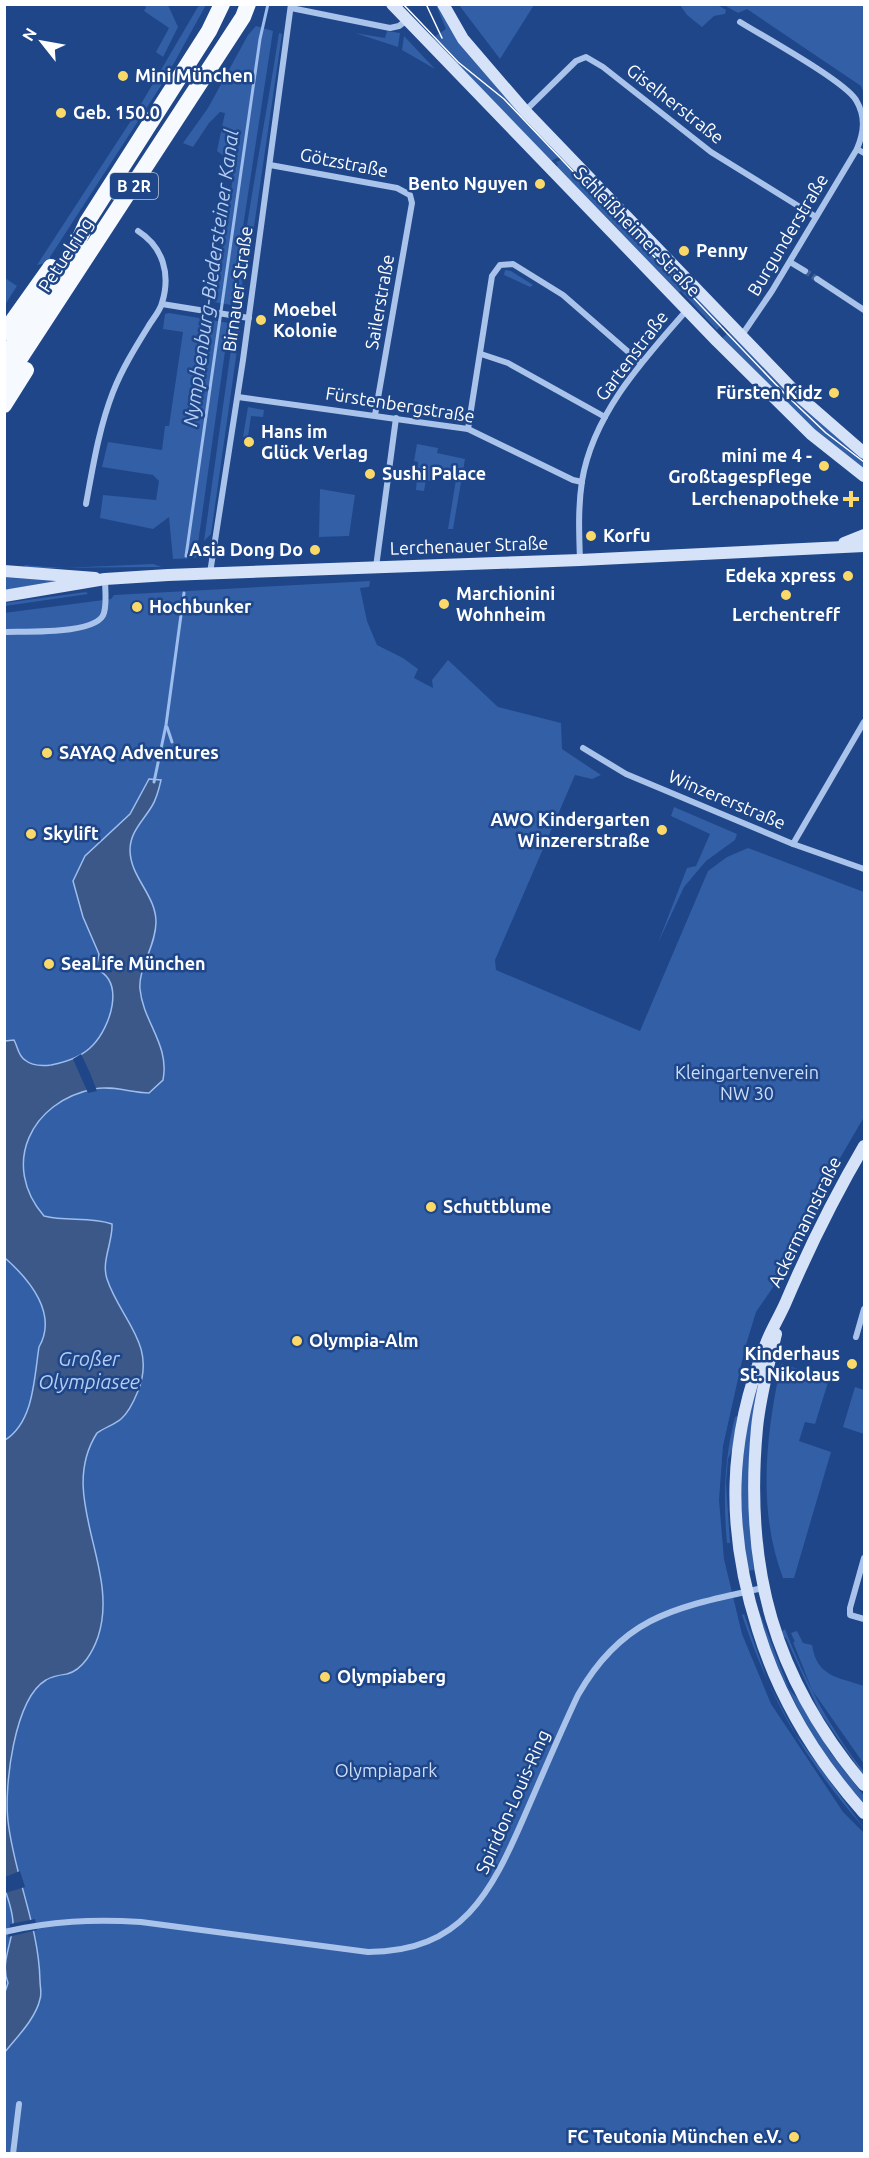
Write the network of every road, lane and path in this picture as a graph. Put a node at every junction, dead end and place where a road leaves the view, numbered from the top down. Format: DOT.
graph roads {
  1 [pos="212,4"];
  2 [pos="222,4"];
  3 [pos="237,4"];
  4 [pos="248,4"];
  5 [pos="392,4"];
  6 [pos="443,4"];
  7 [pos="291,6"];
  8 [pos="407,20"];
  9 [pos="740,22"];
  10 [pos="187,68"];
  11 [pos="196,87"];
  12 [pos="525,111"];
  13 [pos="857,149"];
  14 [pos="864,153"];
  15 [pos="270,165"];
  16 [pos="410,195"];
  17 [pos="816,217"];
  18 [pos="87,222"];
  19 [pos="138,231"];
  20 [pos="790,262"];
  21 [pos="805,271"];
  22 [pos="817,279"];
  23 [pos="70,284"];
  24 [pos="162,304"];
  25 [pos="864,310"];
  26 [pos="686,311"];
  27 [pos="249,318"];
  28 [pos="4,333"];
  29 [pos="742,334"];
  30 [pos="481,354"];
  31 [pos="4,359"];
  32 [pos="641,363"];
  33 [pos="4,383"];
  34 [pos="238,397"];
  35 [pos="4,405"];
  36 [pos="375,415"];
  37 [pos="605,417"];
  38 [pos="396,418"];
  39 [pos="468,429"];
  40 [pos="864,453"];
  41 [pos="864,477"];
  42 [pos="582,482"];
  43 [pos="86,504"];
  44 [pos="863,537"];
  45 [pos="580,560"];
  46 [pos="376,567"];
  47 [pos="4,571"];
  48 [pos="210,573"];
  49 [pos="105,579"];
  50 [pos="4,596"];
  51 [pos="4,632"];
  52 [pos="864,722"];
  53 [pos="583,748"];
  54 [pos="793,844"];
  55 [pos="864,869"];
  56 [pos="864,1146"];
  57 [pos="864,1309"];
  58 [pos="780,1315"];
  59 [pos="856,1337"];
  60 [pos="864,1558"];
  61 [pos="764,1588"];
  62 [pos="746,1592"];
  63 [pos="864,1619"];
  64 [pos="864,1785"];
  65 [pos="864,1813"];
  66 [pos="4,1932"];
  67 [pos="19,2104"];
  68 [pos="13,2154"];
  1 -- 10 [label="highway"];
  2 -- 10 [label="highway, B 2R"];
  3 -- 11 [label="highway, B 2R"];
  4 -- 11 [label="highway"];
  5 -- 8 [label="main road, Schleißheimer Straße"];
  6 -- 12 [label="main road, Schleißheimer Straße"];
  7 -- 8 [label="street, Birnauer Straße"];
  7 -- 15 [label="street, Birnauer Straße"];
  8 -- 26 [label="main road, Schleißheimer Straße"];
  9 -- 13 [label="street, Burgunderstraße"];
  10 -- 18 [label="highway, Petuelring / B 2R"];
  11 -- 23 [label="highway, Petuelring / B 2R"];
  12 -- 17 [label="street, Giselherstraße"];
  12 -- 29 [label="main road, Schleißheimer Straße"];
  13 -- 14 [label="street"];
  13 -- 17 [label="street, Burgunderstraße"];
  15 -- 16 [label="street, Götzstraße"];
  15 -- 27 [label="street, Birnauer Straße"];
  16 -- 36 [label="street, Sailerstraße"];
  17 -- 20 [label="street, Burgunderstraße"];
  18 -- 28 [label="highway"];
  18 -- 31 [label="highway, Petuelring / B 2R"];
  19 -- 24 [label="street"];
  20 -- 21 [label="street"];
  20 -- 29 [label="street, Burgunderstraße"];
  22 -- 25 [label="street"];
  23 -- 33 [label="highway, Petuelring / B 2R"];
  23 -- 35 [label="highway"];
  24 -- 27 [label="street"];
  24 -- 43 [label="street"];
  26 -- 32 [label="street, Gartenstraße"];
  26 -- 41 [label="main road, Schleißheimer Straße"];
  27 -- 34 [label="street, Birnauer Straße"];
  29 -- 40 [label="main road, Schleißheimer Straße"];
  30 -- 32 [label="street"];
  30 -- 37 [label="street"];
  30 -- 39 [label="street"];
  32 -- 37 [label="street, Gartenstraße"];
  34 -- 36 [label="street, Fürstenbergstraße"];
  34 -- 48 [label="street, Birnauer Straße"];
  36 -- 38 [label="street, Fürstenbergstraße"];
  37 -- 42 [label="street, Gartenstraße"];
  38 -- 39 [label="street, Fürstenbergstraße"];
  38 -- 46 [label="street"];
  39 -- 42 [label="street, Fürstenbergstraße"];
  42 -- 45 [label="street, Gartenstraße"];
  44 -- 45 [label="main road, Lerchenauer Straße"];
  45 -- 46 [label="main road, Lerchenauer Straße"];
  46 -- 48 [label="main road, Lerchenauer Straße"];
  47 -- 49 [label="main road, Lerchenauer Straße"];
  48 -- 49 [label="main road, Lerchenauer Straße"];
  49 -- 50 [label="main road, Lerchenauer Straße"];
  49 -- 51 [label="street"];
  52 -- 54 [label="street"];
  53 -- 54 [label="street, Winzererstraße"];
  54 -- 55 [label="street, Winzererstraße"];
  56 -- 58 [label="main road, Ackermannstraße"];
  57 -- 59 [label="street"];
  58 -- 61 [label="main road, Ackermannstraße"];
  58 -- 62 [label="main road, Ackermannstraße"];
  60 -- 63 [label="street"];
  61 -- 62 [label="street, Spiridon-Louis-Ring"];
  61 -- 64 [label="main road, Ackermannstraße"];
  62 -- 65 [label="main road, Ackermannstraße"];
  62 -- 66 [label="street, Spiridon-Louis-Ring"];
  67 -- 68 [label="street"];
}
